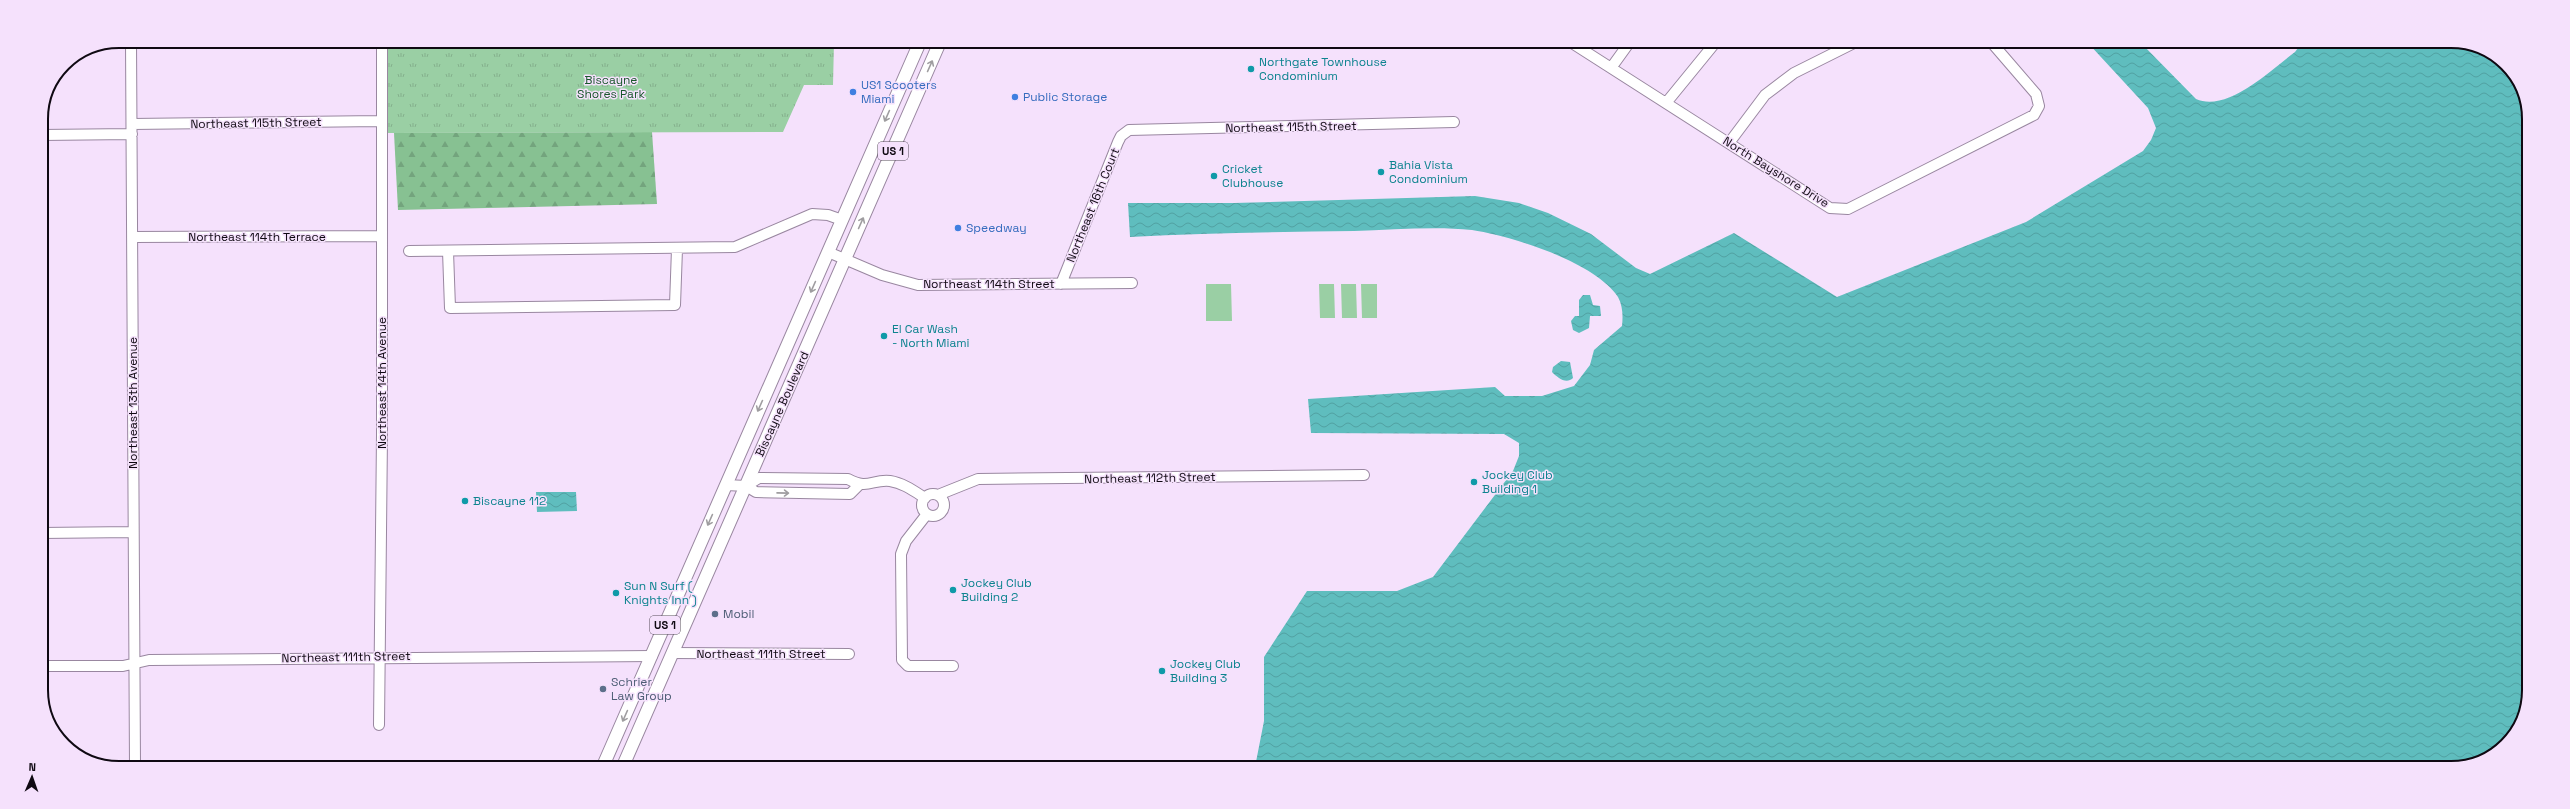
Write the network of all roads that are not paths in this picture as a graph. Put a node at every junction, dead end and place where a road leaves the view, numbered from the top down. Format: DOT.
graph roads {
  1 [pos="131,48"];
  2 [pos="382,48"];
  3 [pos="917,48"];
  4 [pos="937,48"];
  5 [pos="1580,48"];
  6 [pos="1625,48"];
  7 [pos="1711,48"];
  8 [pos="1844,48"];
  9 [pos="1996,48"];
  10 [pos="1611,68"];
  11 [pos="1666,103"];
  12 [pos="380,121"];
  13 [pos="1454,122"];
  14 [pos="132,129"];
  15 [pos="1129,130"];
  16 [pos="48,134"];
  17 [pos="1729,143"];
  18 [pos="842,220"];
  19 [pos="381,236"];
  20 [pos="132,237"];
  21 [pos="677,249"];
  22 [pos="409,251"];
  23 [pos="448,251"];
  24 [pos="828,252"];
  25 [pos="846,259"];
  26 [pos="1132,283"];
  27 [pos="1061,284"];
  28 [pos="1364,475"];
  29 [pos="824,478"];
  30 [pos="726,485"];
  31 [pos="859,485"];
  32 [pos="746,486"];
  33 [pos="823,494"];
  34 [pos="938,494"];
  35 [pos="925,498"];
  36 [pos="927,514"];
  37 [pos="133,532"];
  38 [pos="48,533"];
  39 [pos="672,653"];
  40 [pos="849,654"];
  41 [pos="652,656"];
  42 [pos="378,657"];
  43 [pos="135,662"];
  44 [pos="48,666"];
  45 [pos="953,666"];
  46 [pos="379,724"];
  47 [pos="135,761"];
  48 [pos="605,761"];
  49 [pos="625,761"];
  1 -- 14 [label="street, Northeast 13th Avenue"];
  2 -- 12 [label="street, Northeast 14th Avenue"];
  3 -- 18 [label="main road, Biscayne Boulevard / US 1, one-way"];
  25 -- 4 [label="main road, Biscayne Boulevard / US 1, one-way"];
  5 -- 10 [label="street, North Bayshore Drive"];
  6 -- 10 [label="street"];
  7 -- 11 [label="street"];
  8 -- 17 [label="street"];
  9 -- 17 [label="street, North Bayshore Drive"];
  10 -- 11 [label="street, North Bayshore Drive"];
  11 -- 17 [label="street, North Bayshore Drive"];
  12 -- 14 [label="street, Northeast 115th Street"];
  12 -- 19 [label="street, Northeast 14th Avenue"];
  13 -- 15 [label="street, Northeast 115th Street"];
  14 -- 16 [label="street, Northeast 115th Street"];
  14 -- 20 [label="street, Northeast 13th Avenue"];
  15 -- 27 [label="street, Northeast 16th Court"];
  18 -- 21 [label="street"];
  18 -- 24 [label="main road, Biscayne Boulevard / US 1"];
  19 -- 20 [label="street, Northeast 114th Terrace"];
  19 -- 42 [label="street, Northeast 14th Avenue"];
  20 -- 37 [label="street, Northeast 13th Avenue"];
  21 -- 23 [label="street"];
  21 -- 23 [label="street"];
  22 -- 23 [label="street"];
  24 -- 25 [label="street, Northeast 114th Street"];
  24 -- 30 [label="main road, Biscayne Boulevard / US 1, one-way"];
  25 -- 27 [label="street, Northeast 114th Street"];
  25 -- 32 [label="main road, Biscayne Boulevard / US 1"];
  26 -- 27 [label="street, Northeast 114th Street"];
  28 -- 34 [label="street, Northeast 112th Street"];
  29 -- 31 [label="street"];
  29 -- 32 [label="street"];
  29 -- 33 [label="street"];
  30 -- 32 [label="street"];
  30 -- 41 [label="main road, Biscayne Boulevard / US 1, one-way"];
  31 -- 33 [label="street"];
  31 -- 35 [label="street"];
  32 -- 33 [label="street, one-way"];
  32 -- 39 [label="main road, Biscayne Boulevard / US 1"];
  34 -- 35 [label="street"];
  34 -- 36 [label="street"];
  35 -- 36 [label="street"];
  36 -- 45 [label="street"];
  37 -- 38 [label="street"];
  37 -- 43 [label="street, Northeast 13th Avenue"];
  39 -- 40 [label="street, Northeast 111th Street"];
  39 -- 49 [label="main road, Biscayne Boulevard / US 1"];
  41 -- 42 [label="street, Northeast 111th Street"];
  41 -- 48 [label="main road, Biscayne Boulevard / US 1, one-way"];
  42 -- 43 [label="street, Northeast 111th Street"];
  42 -- 46 [label="street, Northeast 14th Avenue"];
  43 -- 44 [label="street, Northeast 111th Street"];
  43 -- 47 [label="street, Northeast 13th Avenue"];
}
